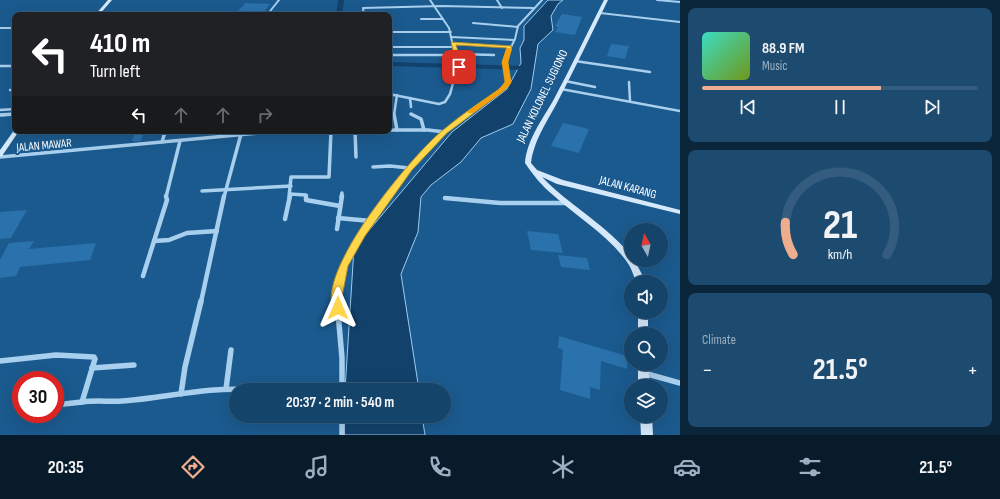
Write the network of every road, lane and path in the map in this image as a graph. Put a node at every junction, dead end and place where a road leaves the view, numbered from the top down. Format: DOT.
graph roads {
  1 [pos="110,0"];
  2 [pos="279,0"];
  3 [pos="430,0"];
  4 [pos="497,0"];
  5 [pos="542,0"];
  6 [pos="606,0"];
  7 [pos="658,0"];
  8 [pos="680,2"];
  9 [pos="434,6"];
  10 [pos="502,8"];
  11 [pos="533,8"];
  12 [pos="100,12"];
  13 [pos="269,12"];
  14 [pos="364,12"];
  15 [pos="600,13"];
  16 [pos="421,19"];
  17 [pos="443,19"];
  18 [pos="680,22"];
  19 [pos="473,23"];
  20 [pos="518,27"];
  21 [pos="0,28"];
  22 [pos="10,28"];
  23 [pos="392,32"];
  24 [pos="451,32"];
  25 [pos="451,36"];
  26 [pos="514,40"];
  27 [pos="453,44"];
  28 [pos="392,46"];
  29 [pos="453,47"];
  30 [pos="510,47"];
  31 [pos="392,55"];
  32 [pos="457,55"];
  33 [pos="494,55"];
  34 [pos="575,61"];
  35 [pos="0,66"];
  36 [pos="12,66"];
  37 [pos="650,72"];
  38 [pos="565,81"];
  39 [pos="629,82"];
  40 [pos="595,87"];
  41 [pos="561,89"];
  42 [pos="392,94"];
  43 [pos="397,95"];
  44 [pos="410,98"];
  45 [pos="630,101"];
  46 [pos="411,107"];
  47 [pos="12,109"];
  48 [pos="0,110"];
  49 [pos="680,112"];
  50 [pos="12,114"];
  51 [pos="411,114"];
  52 [pos="0,115"];
  53 [pos="392,130"];
  54 [pos="397,130"];
  55 [pos="424,130"];
  56 [pos="445,132"];
  57 [pos="14,134"];
  58 [pos="164,134"];
  59 [pos="210,134"];
  60 [pos="241,134"];
  61 [pos="331,134"];
  62 [pos="355,134"];
  63 [pos="209,137"];
  64 [pos="180,141"];
  65 [pos="162,142"];
  66 [pos="0,156"];
  67 [pos="356,156"];
  68 [pos="372,167"];
  69 [pos="409,168"];
  70 [pos="531,169"];
  71 [pos="571,184"];
  72 [pos="291,186"];
  73 [pos="226,189"];
  74 [pos="202,191"];
  75 [pos="342,193"];
  76 [pos="555,193"];
  77 [pos="290,194"];
  78 [pos="445,198"];
  79 [pos="567,203"];
  80 [pos="340,206"];
  81 [pos="680,212"];
  82 [pos="338,218"];
  83 [pos="285,219"];
  84 [pos="371,221"];
  85 [pos="337,229"];
  86 [pos="217,231"];
  87 [pos="154,241"];
  88 [pos="638,275"];
  89 [pos="143,276"];
  90 [pos="231,350"];
  91 [pos="0,361"];
  92 [pos="134,365"];
  93 [pos="92,368"];
  94 [pos="648,371"];
  95 [pos="342,383"];
  96 [pos="680,383"];
  97 [pos="226,389"];
  98 [pos="229,389"];
  99 [pos="181,394"];
  100 [pos="82,402"];
  101 [pos="64,404"];
  102 [pos="342,423"];
  103 [pos="646,423"];
  104 [pos="342,435"];
  105 [pos="647,435"];
  1 -- 12 [label="street"];
  2 -- 13 [label="street"];
  3 -- 9 [label="street"];
  4 -- 10 [label="street"];
  5 -- 11 [label="street"];
  6 -- 15 [label="street, JALAN KOLONEL SUGIONO"];
  7 -- 8 [label="street"];
  9 -- 10 [label="street"];
  9 -- 14 [label="street"];
  9 -- 17 [label="street"];
  10 -- 11 [label="street"];
  11 -- 20 [label="street"];
  15 -- 18 [label="street"];
  15 -- 34 [label="street, JALAN KOLONEL SUGIONO"];
  16 -- 17 [label="street"];
  17 -- 24 [label="street"];
  19 -- 20 [label="street"];
  20 -- 26 [label="street"];
  21 -- 22 [label="street"];
  23 -- 24 [label="street"];
  24 -- 25 [label="street"];
  25 -- 26 [label="street"];
  25 -- 27 [label="street"];
  26 -- 30 [label="street"];
  27 -- 29 [label="street"];
  27 -- 30 [label="street"];
  28 -- 29 [label="street"];
  29 -- 32 [label="street"];
  30 -- 56 [label="street"];
  31 -- 32 [label="street"];
  32 -- 33 [label="street"];
  32 -- 44 [label="street"];
  34 -- 37 [label="street"];
  34 -- 38 [label="street, JALAN KOLONEL SUGIONO"];
  35 -- 36 [label="street"];
  38 -- 40 [label="street"];
  38 -- 41 [label="street, JALAN KOLONEL SUGIONO"];
  39 -- 45 [label="street"];
  41 -- 45 [label="street"];
  41 -- 70 [label="street, JALAN KOLONEL SUGIONO"];
  42 -- 43 [label="street"];
  43 -- 44 [label="street"];
  43 -- 54 [label="street"];
  44 -- 46 [label="street"];
  45 -- 49 [label="street"];
  47 -- 48 [label="street"];
  50 -- 52 [label="street"];
  51 -- 55 [label="street"];
  53 -- 54 [label="street"];
  54 -- 55 [label="street"];
  55 -- 56 [label="street"];
  56 -- 69 [label="street"];
  57 -- 66 [label="street"];
  58 -- 65 [label="street"];
  59 -- 63 [label="street"];
  60 -- 63 [label="street, JALAN MAWAR"];
  60 -- 73 [label="street"];
  61 -- 72 [label="street"];
  62 -- 67 [label="street"];
  63 -- 64 [label="street, JALAN MAWAR"];
  64 -- 65 [label="street, JALAN MAWAR"];
  64 -- 87 [label="street"];
  65 -- 66 [label="street, JALAN MAWAR"];
  68 -- 69 [label="street"];
  69 -- 84 [label="street"];
  70 -- 71 [label="street, JALAN KARANG"];
  70 -- 76 [label="street"];
  71 -- 76 [label="street"];
  71 -- 81 [label="street, JALAN KARANG"];
  72 -- 73 [label="street"];
  72 -- 77 [label="street"];
  73 -- 74 [label="street"];
  73 -- 86 [label="street"];
  75 -- 80 [label="street"];
  76 -- 79 [label="street"];
  77 -- 80 [label="street"];
  77 -- 83 [label="street"];
  78 -- 79 [label="street"];
  79 -- 88 [label="street"];
  80 -- 82 [label="street"];
  82 -- 84 [label="street"];
  82 -- 85 [label="street"];
  84 -- 95 [label="street"];
  86 -- 87 [label="street"];
  86 -- 99 [label="street"];
  87 -- 89 [label="street"];
  90 -- 97 [label="street"];
  91 -- 93 [label="street"];
  92 -- 93 [label="street"];
  93 -- 100 [label="street"];
  94 -- 96 [label="street"];
  97 -- 98 [label="street"];
  97 -- 99 [label="street"];
  99 -- 100 [label="street"];
  100 -- 101 [label="street"];
  102 -- 104 [label="street"];
  103 -- 105 [label="street"];
}
